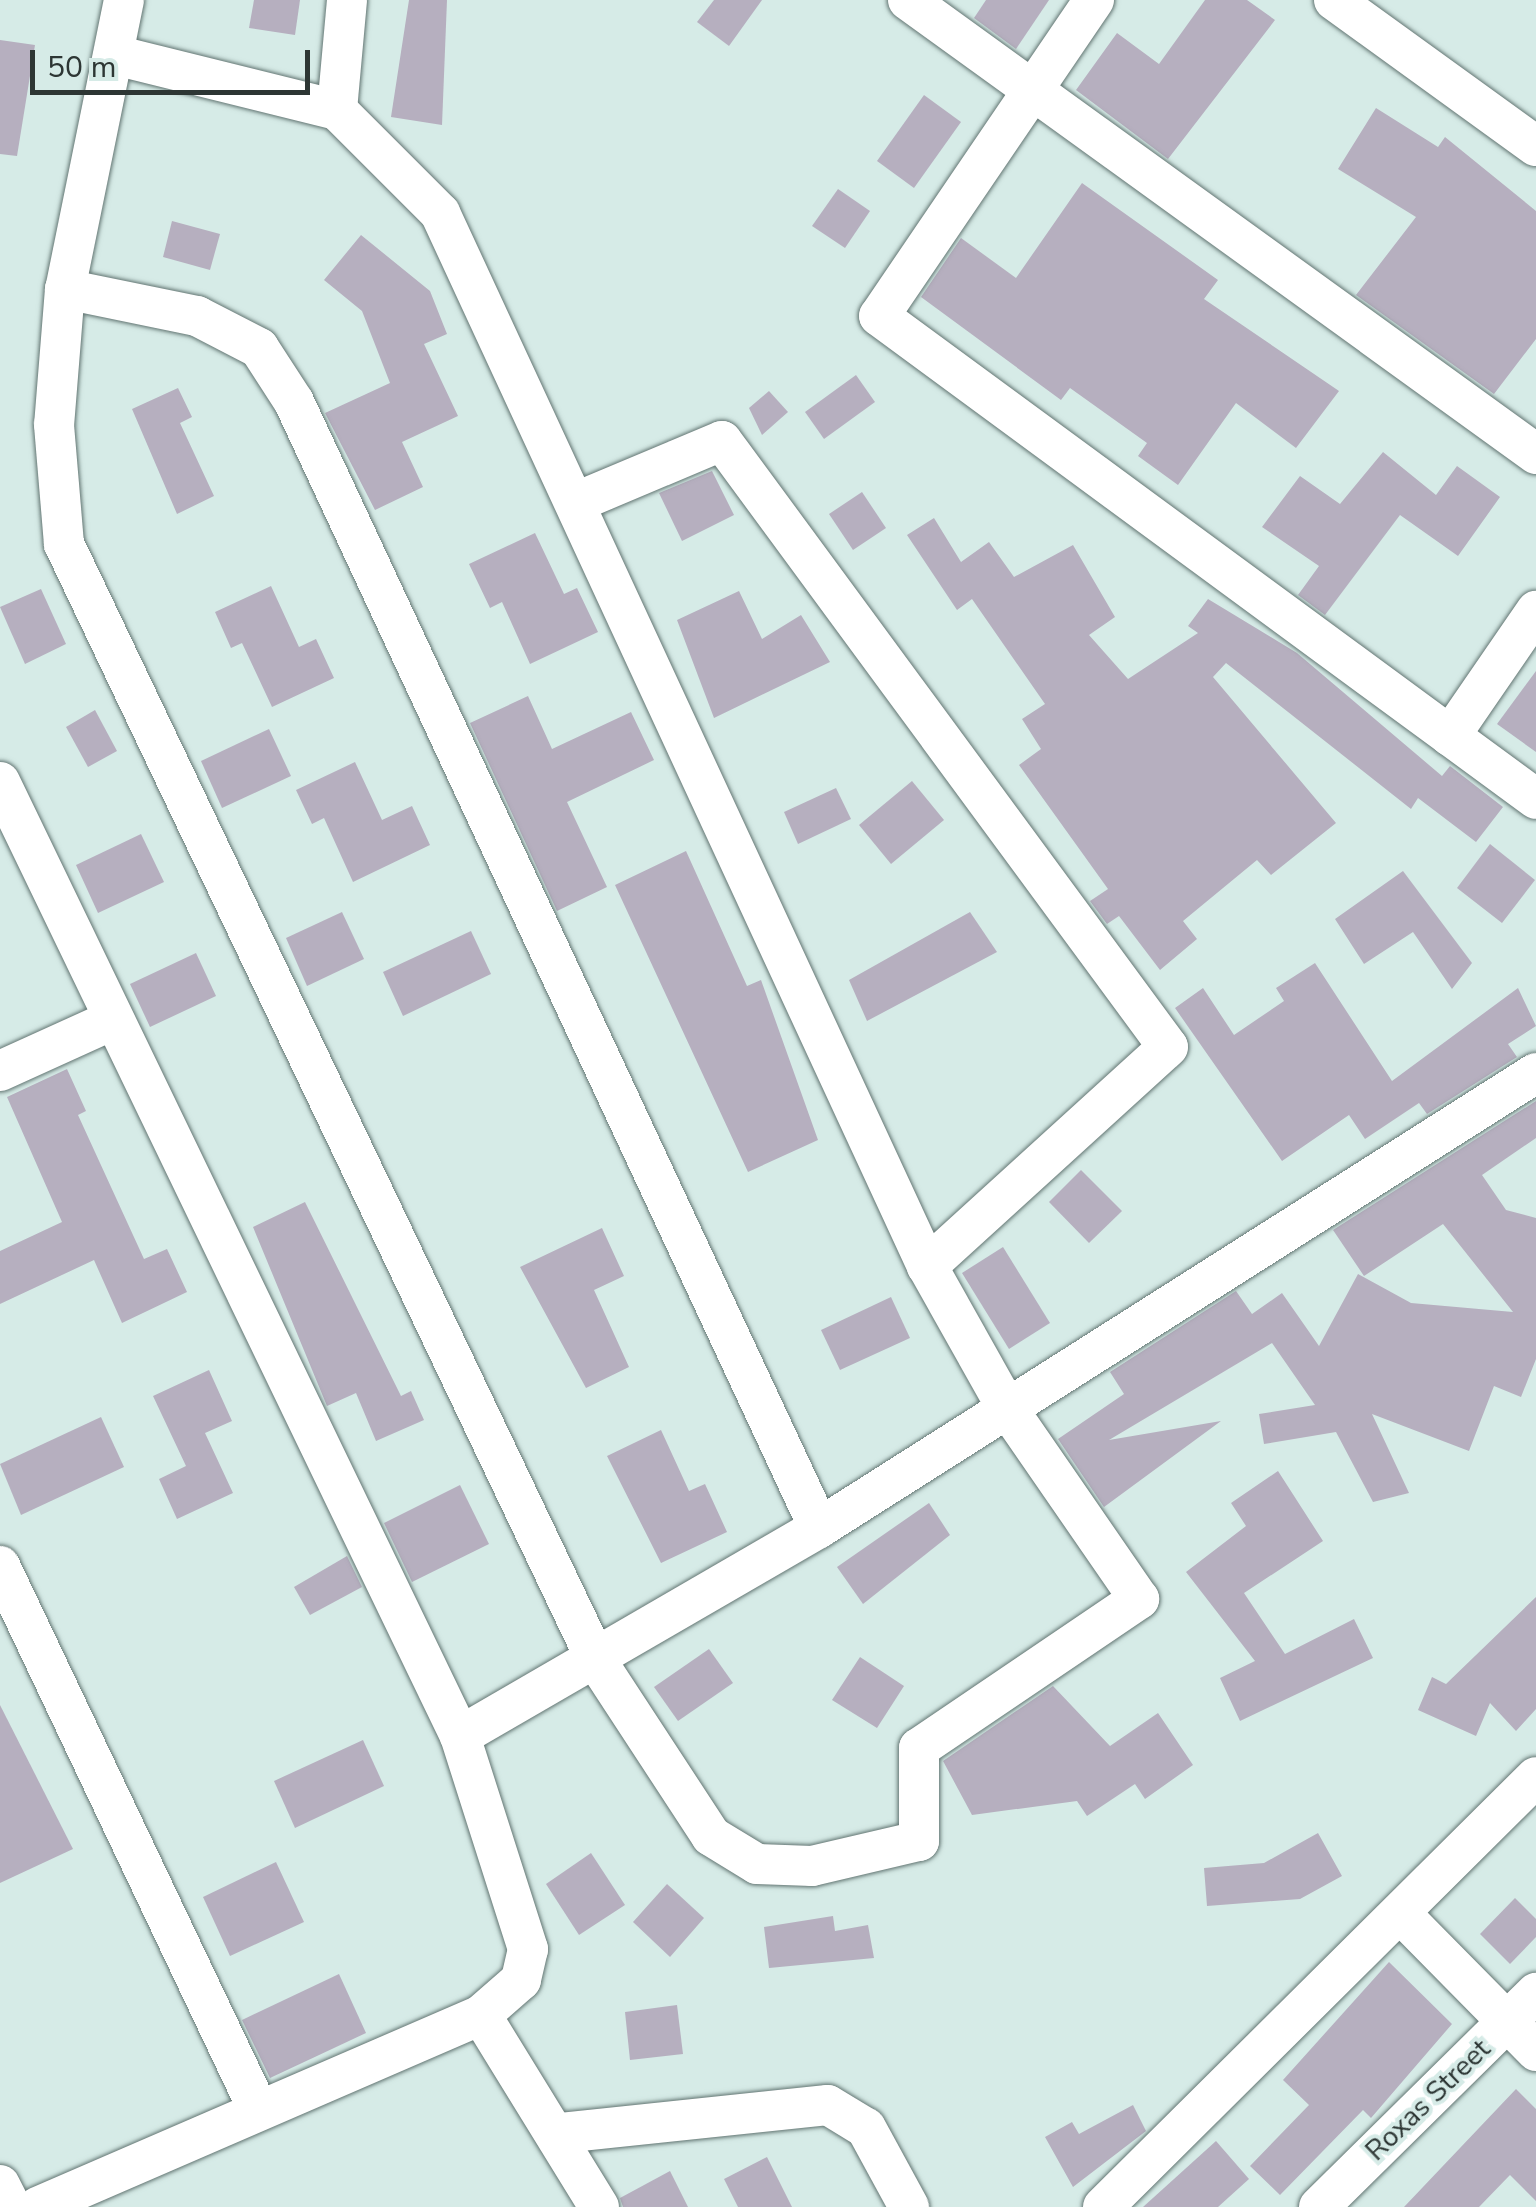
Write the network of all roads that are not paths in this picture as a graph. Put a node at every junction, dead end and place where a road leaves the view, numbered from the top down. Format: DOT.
graph roads {
  1 [pos="124,0"];
  2 [pos="347,0"];
  3 [pos="908,0"];
  4 [pos="1094,0"];
  5 [pos="1334,0"];
  6 [pos="119,56"];
  7 [pos="1027,92"];
  8 [pos="337,110"];
  9 [pos="1536,146"];
  10 [pos="66,289"];
  11 [pos="1536,454"];
  12 [pos="579,501"];
  13 [pos="1536,611"];
  14 [pos="1450,736"];
  15 [pos="0,782"];
  16 [pos="1536,799"];
  17 [pos="110,1021"];
  18 [pos="0,1071"];
  19 [pos="1536,1073"];
  20 [pos="927,1266"];
  21 [pos="1004,1403"];
  22 [pos="819,1528"];
  23 [pos="0,1566"];
  24 [pos="596,1660"];
  25 [pos="460,1736"];
  26 [pos="1536,1776"];
  27 [pos="1402,1915"];
  28 [pos="1536,1993"];
  29 [pos="481,2015"];
  30 [pos="1507,2022"];
  31 [pos="1536,2052"];
  32 [pos="258,2109"];
  33 [pos="561,2134"];
  34 [pos="0,2185"];
  35 [pos="11,2207"];
  36 [pos="38,2207"];
  37 [pos="599,2207"];
  38 [pos="909,2207"];
  39 [pos="1103,2207"];
  40 [pos="1320,2207"];
  1 -- 6 [label="street"];
  2 -- 8 [label="street"];
  3 -- 7 [label="street"];
  4 -- 7 [label="street"];
  5 -- 9 [label="street"];
  6 -- 8 [label="street"];
  6 -- 10 [label="street"];
  7 -- 11 [label="street"];
  7 -- 14 [label="street"];
  8 -- 12 [label="street"];
  10 -- 22 [label="street"];
  10 -- 24 [label="street"];
  12 -- 20 [label="street"];
  12 -- 20 [label="street"];
  13 -- 14 [label="street"];
  14 -- 16 [label="street"];
  15 -- 17 [label="street"];
  17 -- 18 [label="street"];
  17 -- 25 [label="street"];
  19 -- 21 [label="street"];
  20 -- 21 [label="street"];
  21 -- 22 [label="street"];
  21 -- 24 [label="street"];
  22 -- 24 [label="street"];
  23 -- 32 [label="street"];
  24 -- 25 [label="street"];
  25 -- 29 [label="street"];
  26 -- 27 [label="street"];
  27 -- 30 [label="street"];
  27 -- 39 [label="street"];
  28 -- 30 [label="street, Roxas Street"];
  29 -- 32 [label="street"];
  29 -- 33 [label="street"];
  30 -- 31 [label="street"];
  30 -- 40 [label="street, Roxas Street"];
  32 -- 36 [label="street"];
  33 -- 37 [label="street"];
  33 -- 38 [label="street"];
  34 -- 35 [label="street"];
}
